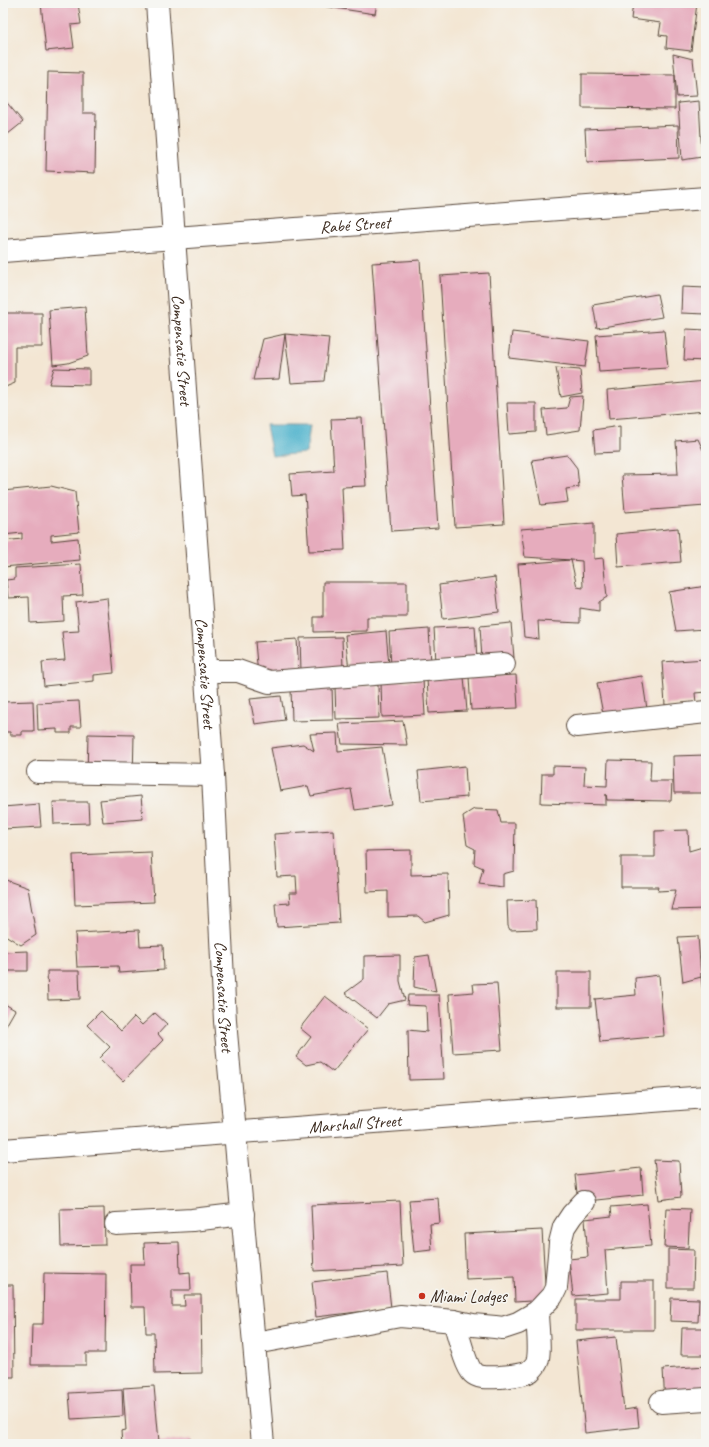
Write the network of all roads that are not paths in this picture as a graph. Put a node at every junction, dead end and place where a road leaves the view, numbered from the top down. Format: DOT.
graph roads {
  1 [pos="157,3"];
  2 [pos="706,198"];
  3 [pos="175,238"];
  4 [pos="3,250"];
  5 [pos="504,664"];
  6 [pos="206,671"];
  7 [pos="706,712"];
  8 [pos="577,726"];
  9 [pos="38,772"];
  10 [pos="213,775"];
  11 [pos="706,1097"];
  12 [pos="236,1133"];
  13 [pos="3,1150"];
  14 [pos="584,1202"];
  15 [pos="243,1214"];
  16 [pos="116,1224"];
  17 [pos="537,1312"];
  18 [pos="454,1321"];
  19 [pos="255,1343"];
  20 [pos="706,1398"];
  21 [pos="661,1402"];
  22 [pos="263,1444"];
  1 -- 3 [label="street, Compensatie Street"];
  2 -- 3 [label="street, Rabé Street"];
  3 -- 4 [label="street, Rabé Street"];
  3 -- 6 [label="street, Compensatie Street"];
  5 -- 6 [label="street"];
  6 -- 10 [label="street, Compensatie Street"];
  7 -- 8 [label="street"];
  9 -- 10 [label="street"];
  10 -- 12 [label="street, Compensatie Street"];
  11 -- 12 [label="street, Marshall Street"];
  12 -- 13 [label="street, Marshall Street"];
  12 -- 15 [label="street, Compensatie Street"];
  14 -- 17 [label="street"];
  15 -- 16 [label="street"];
  15 -- 19 [label="street, Compensatie Street"];
  17 -- 18 [label="street"];
  17 -- 18 [label="street"];
  18 -- 19 [label="street"];
  19 -- 22 [label="street, Compensatie Street"];
  20 -- 21 [label="street"];
}
